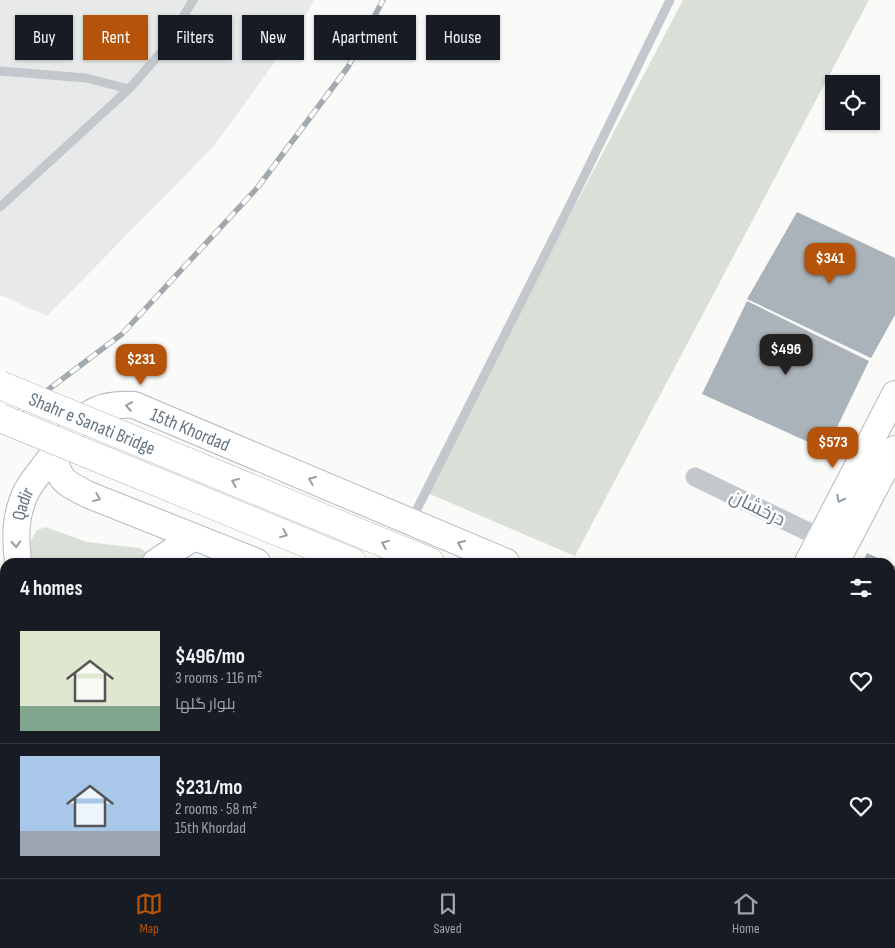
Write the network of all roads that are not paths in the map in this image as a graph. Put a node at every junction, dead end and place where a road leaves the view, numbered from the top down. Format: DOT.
graph roads {
  1 [pos="193,0"];
  2 [pos="670,0"];
  3 [pos="0,71"];
  4 [pos="129,89"];
  5 [pos="0,207"];
  6 [pos="0,385"];
  7 [pos="895,394"];
  8 [pos="0,418"];
  9 [pos="895,449"];
  10 [pos="54,454"];
  11 [pos="185,461"];
  12 [pos="695,477"];
  13 [pos="888,479"];
  14 [pos="411,522"];
  15 [pos="194,537"];
  16 [pos="820,538"];
  17 [pos="18,558"];
  18 [pos="162,558"];
  19 [pos="248,558"];
  20 [pos="342,558"];
  21 [pos="420,558"];
  22 [pos="496,558"];
  23 [pos="810,558"];
  24 [pos="839,558"];
  1 -- 4 [label="lane"];
  2 -- 14 [label="lane"];
  3 -- 4 [label="lane"];
  4 -- 5 [label="lane"];
  6 -- 11 [label="main road, Shahr e Sanati Bridge, bridge"];
  7 -- 16 [label="main road, one-way"];
  8 -- 20 [label="main road, Shahr e Sanati Bridge, one-way, bridge"];
  9 -- 13 [label="main road"];
  14 -- 10 [label="main road, 15th Khordad, one-way"];
  10 -- 15 [label="main road, one-way"];
  10 -- 17 [label="main road, Qadir, one-way"];
  21 -- 11 [label="main road, 15th Khordad, one-way"];
  12 -- 16 [label="street, درخشان"];
  13 -- 24 [label="main road"];
  22 -- 14 [label="main road, 15th Khordad, one-way"];
  15 -- 18 [label="main road"];
  15 -- 19 [label="main road"];
  16 -- 23 [label="main road"];
}
